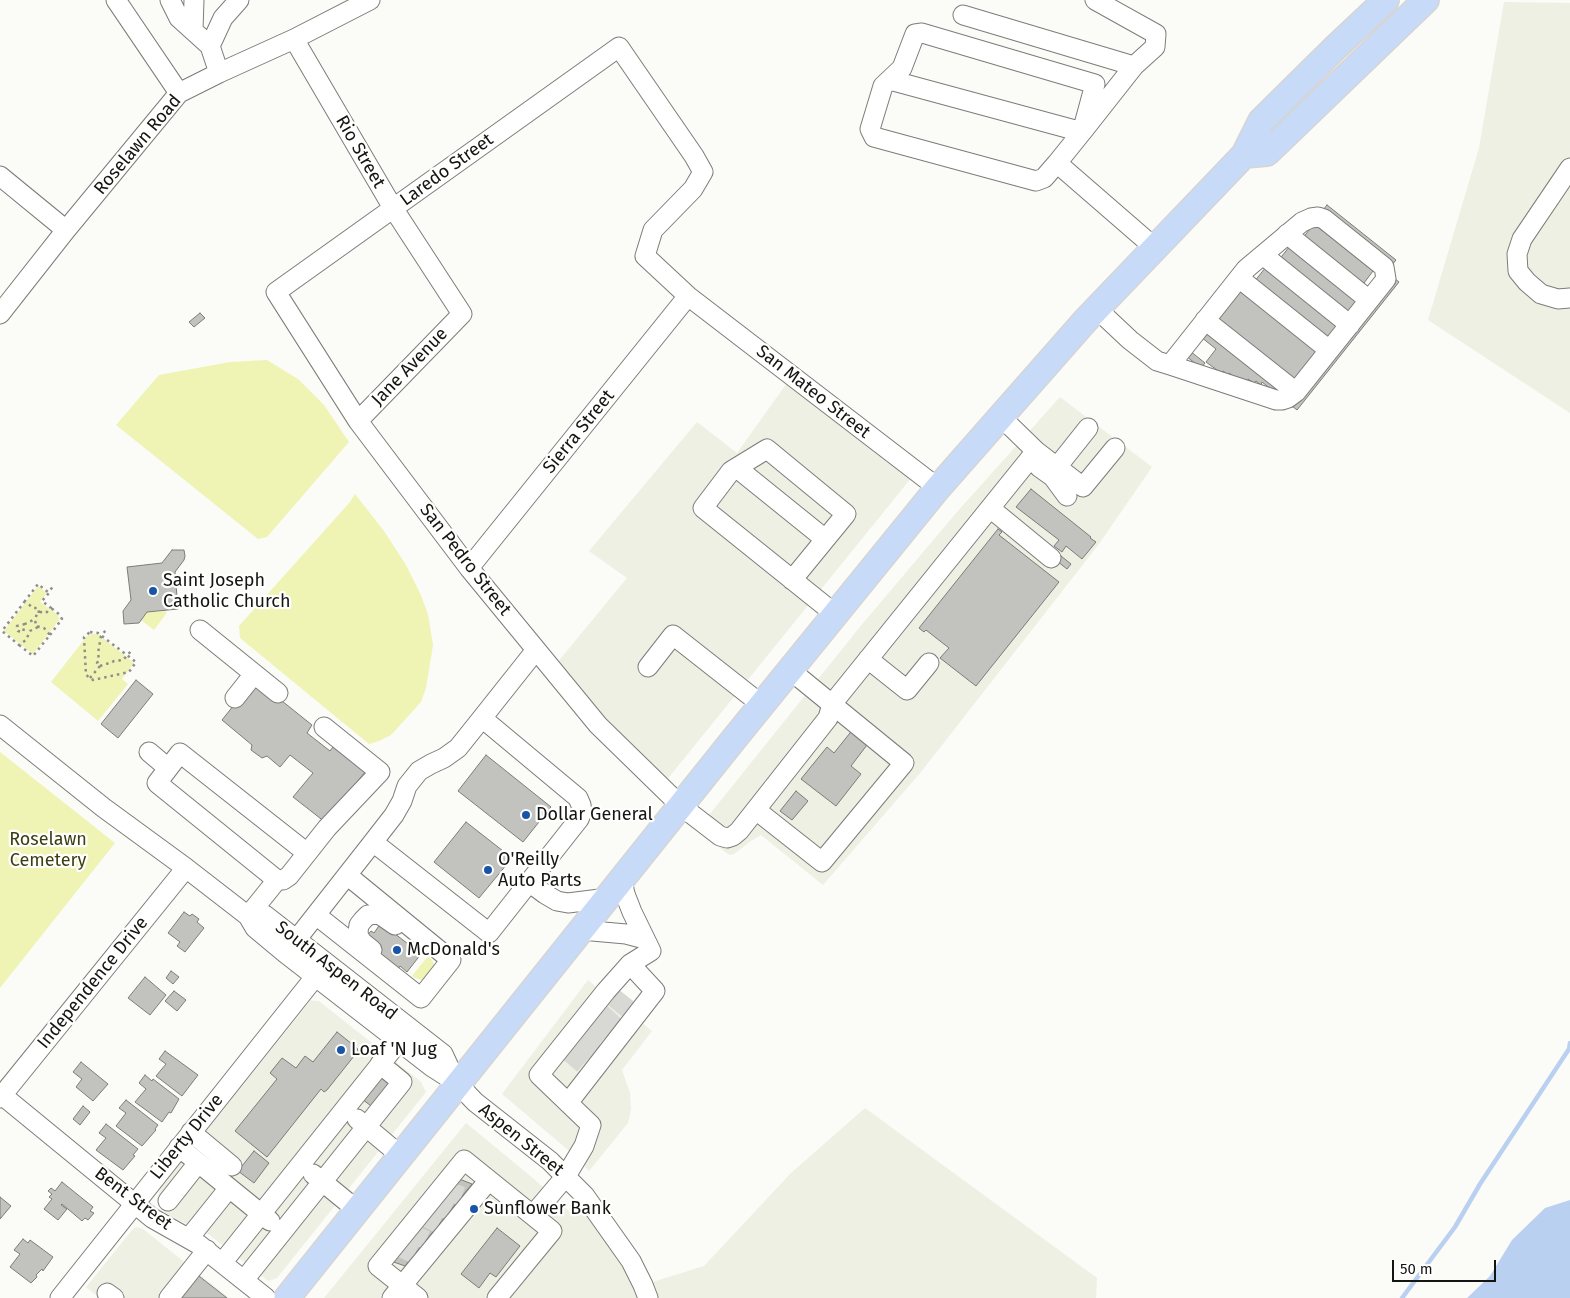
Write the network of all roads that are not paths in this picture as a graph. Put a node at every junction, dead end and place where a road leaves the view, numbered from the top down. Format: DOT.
graph roads {
  1 [pos="116,0"];
  2 [pos="170,0"];
  3 [pos="194,0"];
  4 [pos="239,0"];
  5 [pos="370,0"];
  6 [pos="1095,0"];
  7 [pos="1368,0"];
  8 [pos="1386,0"];
  9 [pos="1426,0"];
  10 [pos="963,15"];
  11 [pos="193,30"];
  12 [pos="294,39"];
  13 [pos="210,46"];
  14 [pos="1334,48"];
  15 [pos="1134,66"];
  16 [pos="219,73"];
  17 [pos="890,80"];
  18 [pos="179,93"];
  19 [pos="1082,132"];
  20 [pos="1244,155"];
  21 [pos="1057,163"];
  22 [pos="1570,168"];
  23 [pos="0,176"];
  24 [pos="393,208"];
  25 [pos="66,230"];
  26 [pos="653,230"];
  27 [pos="1288,234"];
  28 [pos="1155,248"];
  29 [pos="1263,255"];
  30 [pos="1239,278"];
  31 [pos="276,292"];
  32 [pos="688,296"];
  33 [pos="1570,298"];
  34 [pos="1369,300"];
  35 [pos="1097,309"];
  36 [pos="0,314"];
  37 [pos="462,314"];
  38 [pos="1205,320"];
  39 [pos="1350,325"];
  40 [pos="1329,350"];
  41 [pos="1170,365"];
  42 [pos="1296,392"];
  43 [pos="1000,416"];
  44 [pos="358,421"];
  45 [pos="1088,428"];
  46 [pos="1115,448"];
  47 [pos="1033,455"];
  48 [pos="1057,467"];
  49 [pos="736,468"];
  50 [pos="938,488"];
  51 [pos="1067,496"];
  52 [pos="990,508"];
  53 [pos="825,539"];
  54 [pos="1052,558"];
  55 [pos="469,568"];
  56 [pos="792,580"];
  57 [pos="835,614"];
  58 [pos="200,630"];
  59 [pos="536,650"];
  60 [pos="868,659"];
  61 [pos="929,663"];
  62 [pos="648,667"];
  63 [pos="790,670"];
  64 [pos="254,674"];
  65 [pos="278,693"];
  66 [pos="235,698"];
  67 [pos="832,704"];
  68 [pos="762,705"];
  69 [pos="482,718"];
  70 [pos="0,725"];
  71 [pos="324,727"];
  72 [pos="149,752"];
  73 [pos="168,768"];
  74 [pos="681,806"];
  75 [pos="756,810"];
  76 [pos="373,842"];
  77 [pos="307,853"];
  78 [pos="186,868"];
  79 [pos="347,876"];
  80 [pos="277,880"];
  81 [pos="529,882"];
  82 [pos="615,889"];
  83 [pos="370,894"];
  84 [pos="316,915"];
  85 [pos="248,916"];
  86 [pos="581,930"];
  87 [pos="339,933"];
  88 [pos="645,939"];
  89 [pos="291,946"];
  90 [pos="630,964"];
  91 [pos="446,967"];
  92 [pos="316,977"];
  93 [pos="426,992"];
  94 [pos="399,1041"];
  95 [pos="380,1064"];
  96 [pos="457,1083"];
  97 [pos="1,1097"];
  98 [pos="568,1103"];
  99 [pos="344,1109"];
  100 [pos="366,1127"];
  101 [pos="185,1140"];
  102 [pos="401,1156"];
  103 [pos="198,1162"];
  104 [pos="301,1164"];
  105 [pos="232,1166"];
  106 [pos="566,1176"];
  107 [pos="488,1180"];
  108 [pos="322,1181"];
  109 [pos="229,1188"];
  110 [pos="168,1200"];
  111 [pos="134,1204"];
  112 [pos="444,1208"];
  113 [pos="357,1210"];
  114 [pos="261,1214"];
  115 [pos="533,1215"];
  116 [pos="282,1231"];
  117 [pos="189,1238"];
  118 [pos="414,1244"];
  119 [pos="207,1250"];
  120 [pos="222,1262"];
  121 [pos="244,1280"];
  122 [pos="397,1292"];
  123 [pos="60,1298"];
  124 [pos="169,1298"];
  125 [pos="266,1298"];
  126 [pos="286,1298"];
  127 [pos="418,1298"];
  128 [pos="497,1298"];
  129 [pos="648,1298"];
  1 -- 18 [label="street"];
  2 -- 11 [label="street"];
  3 -- 11 [label="street"];
  4 -- 13 [label="street"];
  5 -- 12 [label="street, Roselawn Road"];
  6 -- 15 [label="street"];
  7 -- 14 [label="main road"];
  8 -- 14 [label="main road"];
  9 -- 20 [label="main road"];
  10 -- 15 [label="street"];
  11 -- 13 [label="street"];
  12 -- 16 [label="street, Roselawn Road"];
  12 -- 24 [label="street, Rio Street"];
  13 -- 16 [label="street"];
  14 -- 20 [label="main road"];
  15 -- 19 [label="street"];
  16 -- 18 [label="street, Roselawn Road"];
  17 -- 19 [label="street"];
  17 -- 19 [label="street"];
  17 -- 21 [label="street"];
  18 -- 25 [label="street, Roselawn Road"];
  19 -- 21 [label="street"];
  20 -- 28 [label="main road"];
  21 -- 28 [label="street"];
  22 -- 33 [label="street"];
  23 -- 25 [label="street"];
  24 -- 26 [label="street, Laredo Street"];
  24 -- 31 [label="street, Laredo Street"];
  24 -- 37 [label="street, Rio Street"];
  25 -- 36 [label="street, Roselawn Road"];
  26 -- 32 [label="street, San Mateo Street"];
  27 -- 29 [label="street"];
  27 -- 34 [label="street"];
  27 -- 34 [label="street"];
  28 -- 35 [label="main road"];
  29 -- 30 [label="street"];
  29 -- 39 [label="street"];
  30 -- 38 [label="street"];
  30 -- 40 [label="street"];
  31 -- 44 [label="street, San Pedro Street"];
  32 -- 50 [label="street, San Mateo Street"];
  32 -- 55 [label="street, Sierra Street"];
  34 -- 39 [label="street"];
  35 -- 41 [label="street"];
  35 -- 43 [label="main road"];
  37 -- 44 [label="street, Jane Avenue"];
  38 -- 41 [label="street"];
  38 -- 42 [label="street"];
  39 -- 40 [label="street"];
  40 -- 42 [label="street"];
  41 -- 42 [label="street"];
  43 -- 47 [label="street"];
  43 -- 50 [label="main road"];
  44 -- 55 [label="street, San Pedro Street"];
  45 -- 48 [label="street"];
  46 -- 48 [label="street"];
  47 -- 48 [label="street"];
  47 -- 51 [label="street"];
  47 -- 52 [label="street"];
  49 -- 53 [label="street"];
  49 -- 53 [label="street"];
  49 -- 56 [label="street"];
  50 -- 57 [label="main road"];
  52 -- 54 [label="street"];
  52 -- 60 [label="street"];
  53 -- 56 [label="street"];
  55 -- 59 [label="street, San Pedro Street"];
  56 -- 57 [label="street"];
  57 -- 63 [label="main road"];
  58 -- 64 [label="street"];
  59 -- 69 [label="street"];
  59 -- 74 [label="street, San Pedro Street"];
  60 -- 61 [label="street"];
  60 -- 67 [label="street"];
  62 -- 68 [label="street"];
  63 -- 67 [label="street"];
  63 -- 68 [label="main road"];
  64 -- 65 [label="street"];
  64 -- 66 [label="street"];
  67 -- 75 [label="street"];
  67 -- 75 [label="street"];
  68 -- 74 [label="main road"];
  69 -- 76 [label="street"];
  69 -- 81 [label="street"];
  70 -- 78 [label="street, South Aspen Road"];
  71 -- 77 [label="street"];
  72 -- 73 [label="street"];
  73 -- 77 [label="street"];
  73 -- 80 [label="street"];
  74 -- 75 [label="street, San Pedro Street"];
  74 -- 82 [label="main road"];
  76 -- 79 [label="street"];
  76 -- 81 [label="street"];
  77 -- 80 [label="street"];
  78 -- 85 [label="street, South Aspen Road"];
  78 -- 97 [label="street, Independence Drive"];
  79 -- 83 [label="street"];
  79 -- 84 [label="street"];
  80 -- 85 [label="street"];
  81 -- 82 [label="street"];
  82 -- 86 [label="main road"];
  82 -- 88 [label="street"];
  83 -- 87 [label="street"];
  83 -- 91 [label="street"];
  84 -- 87 [label="street"];
  84 -- 89 [label="street"];
  85 -- 89 [label="street, South Aspen Road"];
  86 -- 88 [label="street"];
  86 -- 96 [label="main road"];
  87 -- 93 [label="street"];
  88 -- 90 [label="street"];
  89 -- 92 [label="street, South Aspen Road"];
  89 -- 96 [label="street, South Aspen Road"];
  90 -- 98 [label="street"];
  90 -- 98 [label="street"];
  91 -- 93 [label="street"];
  91 -- 93 [label="street"];
  92 -- 94 [label="street, South Aspen Road"];
  92 -- 101 [label="street, Liberty Drive"];
  94 -- 95 [label="street"];
  94 -- 96 [label="street, South Aspen Road"];
  95 -- 99 [label="street"];
  95 -- 100 [label="street"];
  96 -- 102 [label="main road"];
  96 -- 106 [label="street, Aspen Street"];
  97 -- 111 [label="street, Bent Street"];
  98 -- 106 [label="street"];
  99 -- 100 [label="street"];
  99 -- 104 [label="street"];
  100 -- 102 [label="street"];
  100 -- 108 [label="street"];
  101 -- 103 [label="street"];
  101 -- 105 [label="street"];
  101 -- 111 [label="street, Liberty Drive"];
  102 -- 113 [label="main road"];
  103 -- 109 [label="street"];
  103 -- 110 [label="street"];
  104 -- 108 [label="street"];
  104 -- 114 [label="street"];
  106 -- 115 [label="street"];
  106 -- 129 [label="street, Aspen Street"];
  107 -- 112 [label="street"];
  107 -- 112 [label="street"];
  107 -- 115 [label="street"];
  108 -- 113 [label="street"];
  108 -- 116 [label="street"];
  109 -- 114 [label="street"];
  109 -- 117 [label="street"];
  111 -- 117 [label="street, Bent Street"];
  111 -- 123 [label="street, Liberty Drive"];
  112 -- 118 [label="street"];
  112 -- 118 [label="street"];
  113 -- 126 [label="main road"];
  114 -- 116 [label="street"];
  114 -- 120 [label="street"];
  115 -- 128 [label="street"];
  116 -- 121 [label="street"];
  117 -- 119 [label="street, Bent Street"];
  118 -- 122 [label="street"];
  118 -- 122 [label="street"];
  119 -- 120 [label="street, Bent Street"];
  119 -- 124 [label="street"];
  120 -- 121 [label="street, Bent Street"];
  121 -- 125 [label="street, Bent Street"];
  122 -- 127 [label="street"];
}
